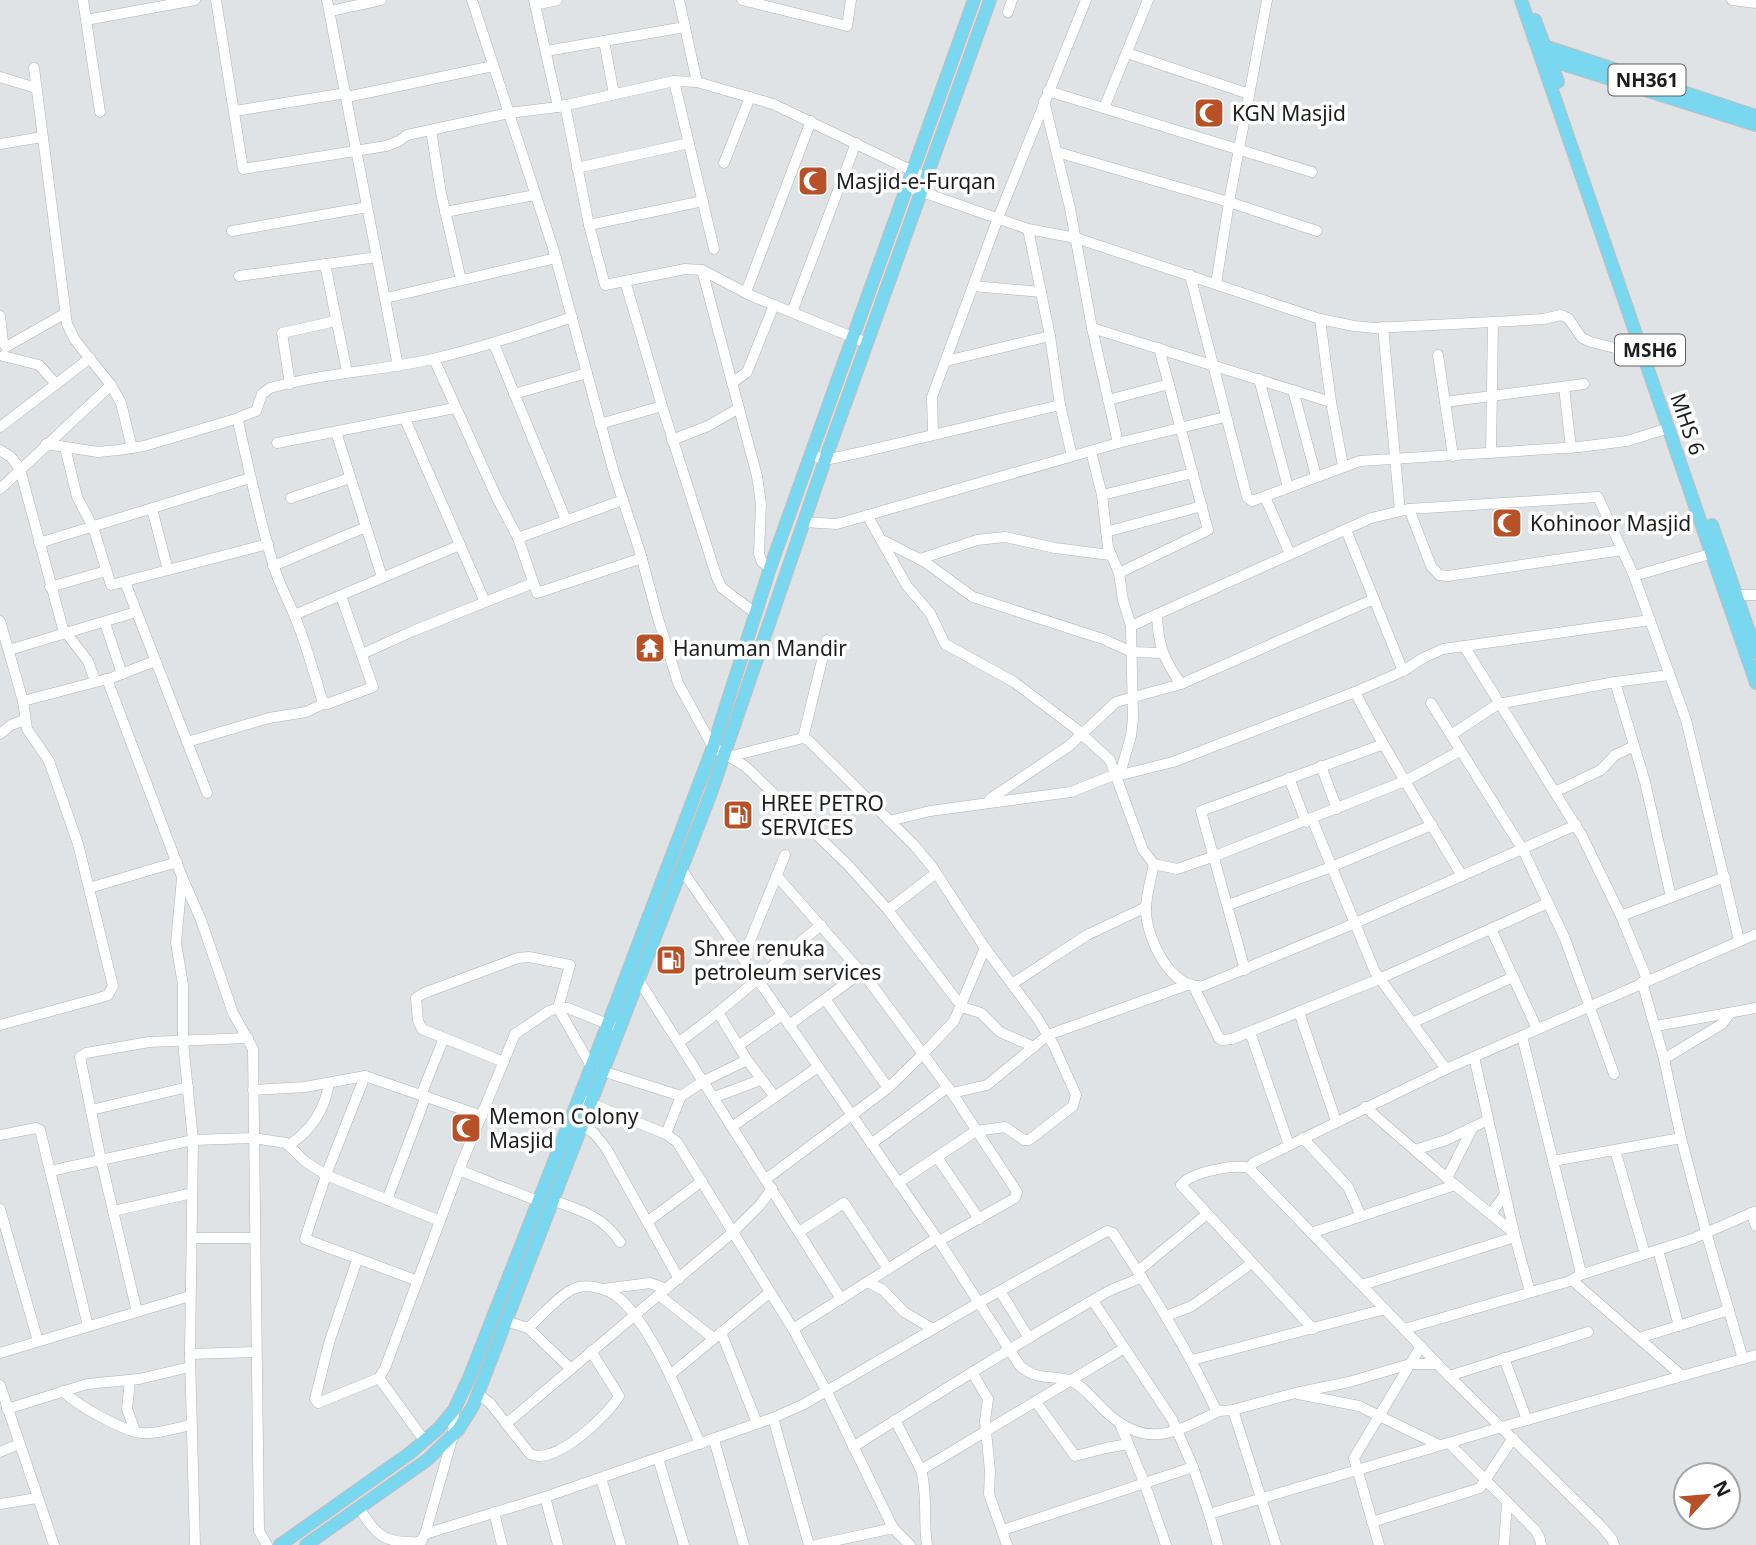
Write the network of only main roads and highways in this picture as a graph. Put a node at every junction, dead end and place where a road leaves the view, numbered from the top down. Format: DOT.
graph roads {
  1 [pos="974,0"];
  2 [pos="990,0"];
  3 [pos="1521,0"];
  4 [pos="1528,0"];
  5 [pos="1544,53"];
  6 [pos="1756,116"];
  7 [pos="1756,125"];
  8 [pos="919,175"];
  9 [pos="914,189"];
  10 [pos="1647,352"];
  11 [pos="1716,552"];
  12 [pos="1756,652"];
  13 [pos="1756,683"];
  14 [pos="723,752"];
  15 [pos="613,1026"];
  16 [pos="584,1101"];
  17 [pos="279,1545"];
  18 [pos="306,1545"];
  1 -- 8 [label="main road"];
  2 -- 8 [label="main road"];
  3 -- 5 [label="main road"];
  4 -- 5 [label="main road"];
  5 -- 6 [label="main road, NH361"];
  5 -- 7 [label="main road"];
  5 -- 10 [label="main road, MSH6"];
  8 -- 9 [label="main road"];
  9 -- 14 [label="main road"];
  9 -- 14 [label="main road"];
  10 -- 11 [label="main road, MSH6"];
  10 -- 11 [label="main road, MHS 6"];
  11 -- 12 [label="main road, MSH6"];
  11 -- 13 [label="main road, MHS 6"];
  14 -- 15 [label="main road"];
  14 -- 15 [label="main road"];
  15 -- 16 [label="main road"];
  16 -- 17 [label="main road"];
  16 -- 18 [label="main road"];
}
